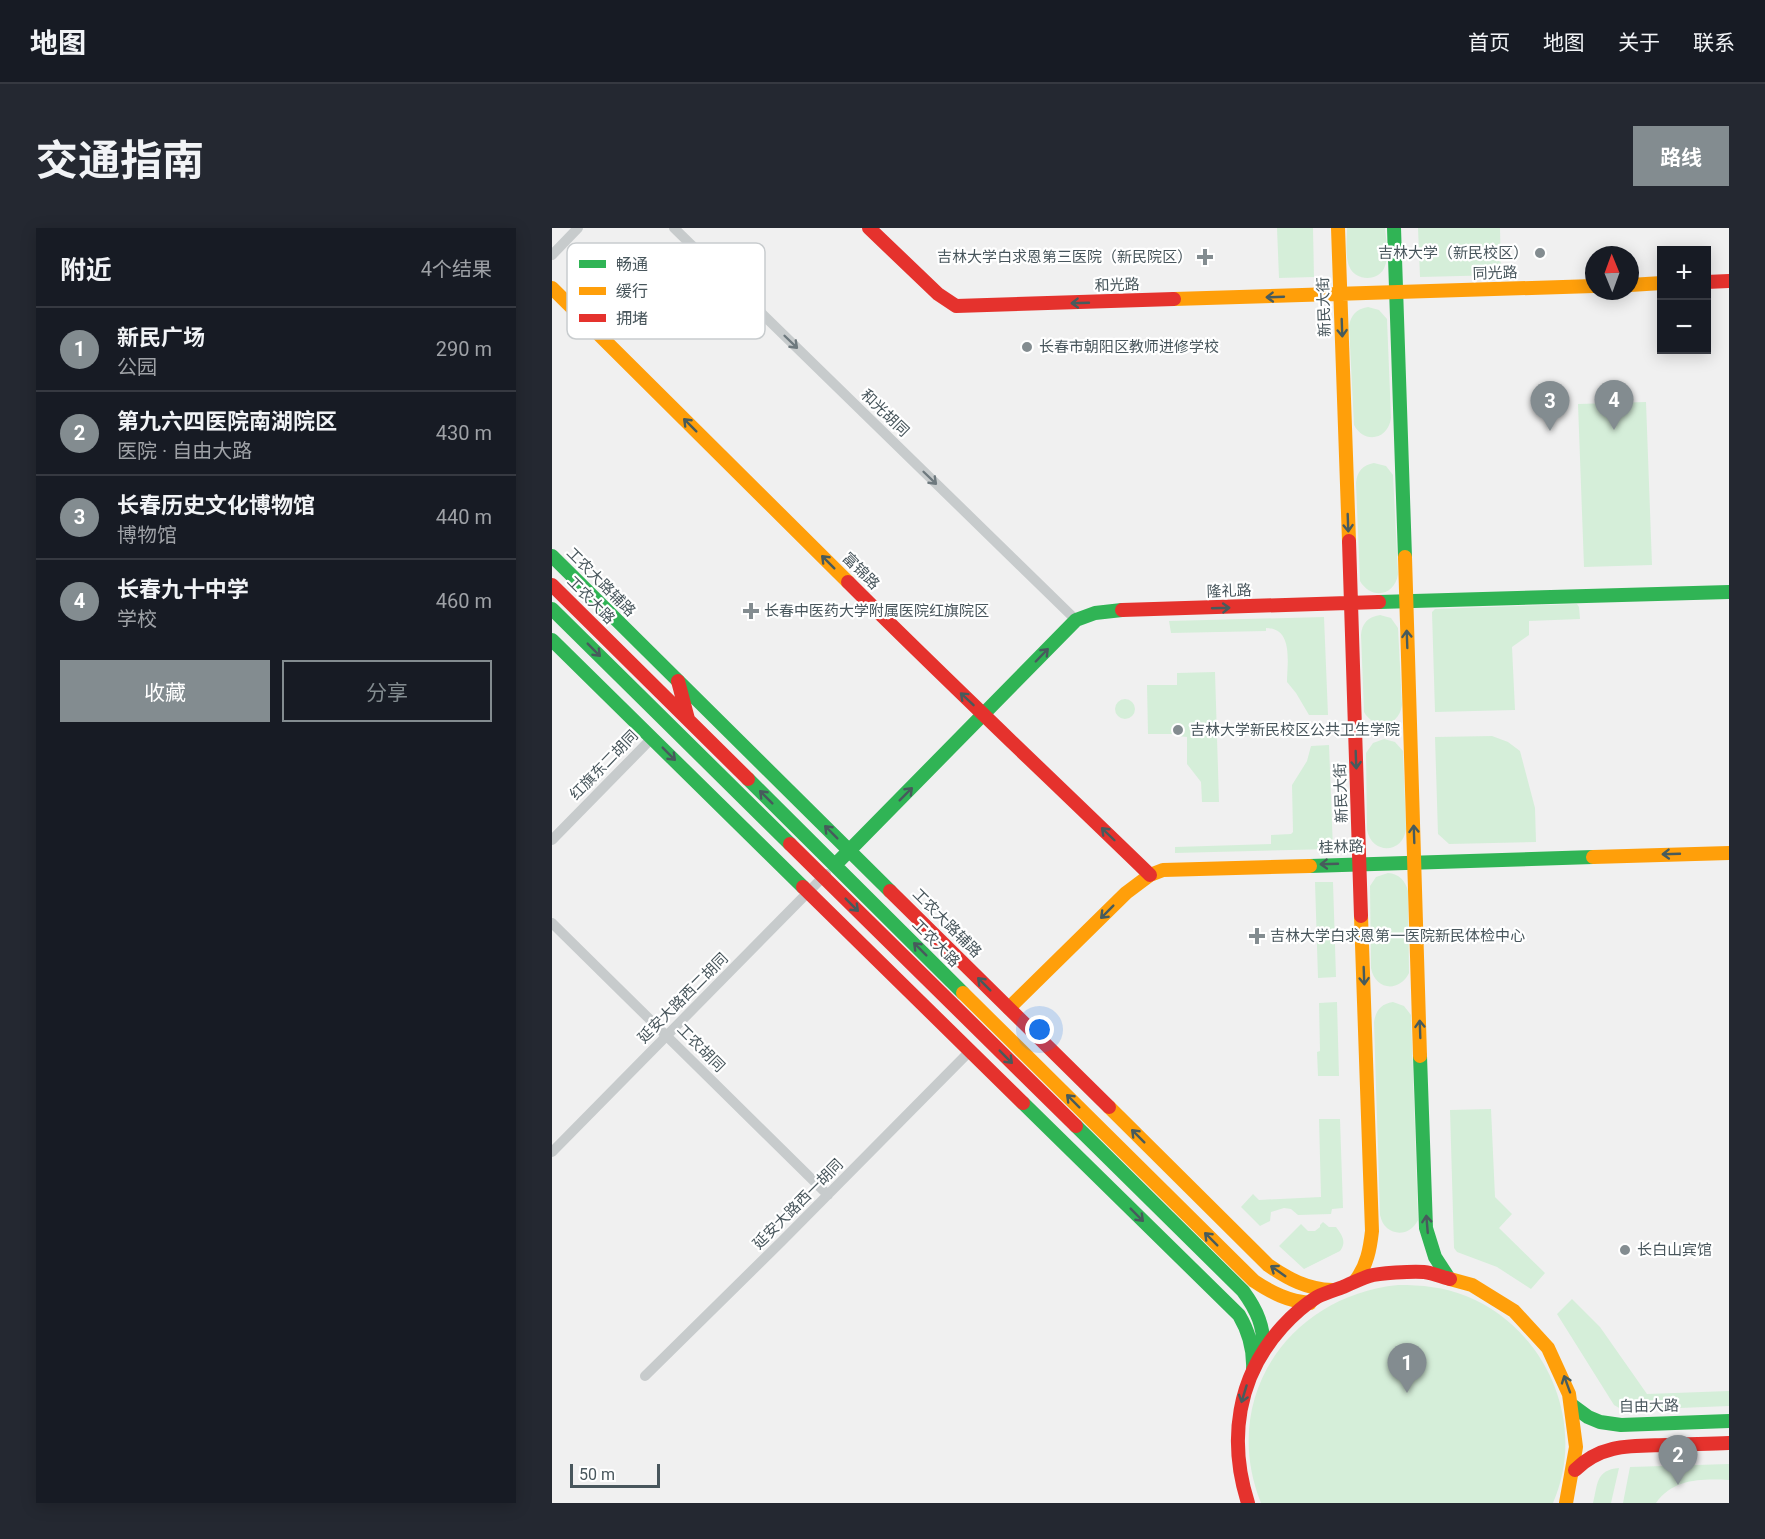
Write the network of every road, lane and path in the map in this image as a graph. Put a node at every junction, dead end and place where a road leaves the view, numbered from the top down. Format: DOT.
graph roads {
  1 [pos="578,228"];
  2 [pos="674,228"];
  3 [pos="869,228"];
  4 [pos="1338,228"];
  5 [pos="1394,228"];
  6 [pos="689,243"];
  7 [pos="552,255"];
  8 [pos="1729,281"];
  9 [pos="1711,282"];
  10 [pos="1657,284"];
  11 [pos="1639,285"];
  12 [pos="1585,286"];
  13 [pos="552,288"];
  14 [pos="1396,293"];
  15 [pos="1341,295"];
  16 [pos="567,303"];
  17 [pos="765,317"];
  18 [pos="603,339"];
  19 [pos="552,556"];
  20 [pos="552,585"];
  21 [pos="1729,592"];
  22 [pos="1406,602"];
  23 [pos="1351,604"];
  24 [pos="552,609"];
  25 [pos="1076,620"];
  26 [pos="552,640"];
  27 [pos="678,681"];
  28 [pos="984,715"];
  29 [pos="688,720"];
  30 [pos="652,738"];
  31 [pos="552,840"];
  32 [pos="849,850"];
  33 [pos="1729,853"];
  34 [pos="1415,861"];
  35 [pos="1360,863"];
  36 [pos="835,865"];
  37 [pos="1150,875"];
  38 [pos="823,877"];
  39 [pos="808,892"];
  40 [pos="552,923"];
  41 [pos="1009,1008"];
  42 [pos="668,1036"];
  43 [pos="970,1051"];
  44 [pos="552,1152"];
  45 [pos="828,1195"];
  46 [pos="1448,1277"];
  47 [pos="1356,1280"];
  48 [pos="1332,1290"];
  49 [pos="1310,1303"];
  50 [pos="1263,1351"];
  51 [pos="1252,1370"];
  52 [pos="645,1376"];
  53 [pos="1573,1406"];
  54 [pos="1729,1421"];
  55 [pos="1729,1443"];
  56 [pos="1575,1470"];
  57 [pos="1248,1503"];
  58 [pos="1566,1503"];
  1 -- 7 [label="street"];
  2 -- 6 [label="street, 和光胡同, one-way"];
  15 -- 3 [label="street, 和光路, one-way"];
  4 -- 15 [label="street, 新民大街"];
  5 -- 14 [label="street"];
  8 -- 9 [label="street"];
  10 -- 11 [label="street"];
  12 -- 14 [label="street, 同光路"];
  16 -- 13 [label="street, 富锦路, one-way"];
  14 -- 15 [label="street, 和光路"];
  14 -- 22 [label="street"];
  15 -- 23 [label="street, 新民大街, one-way"];
  17 -- 25 [label="street, 和光胡同, one-way"];
  28 -- 18 [label="street, 富锦路, one-way"];
  19 -- 27 [label="street, 工农大路辅路"];
  20 -- 29 [label="street, 工农大路"];
  21 -- 22 [label="street, 隆礼路"];
  22 -- 23 [label="street, 隆礼路"];
  34 -- 22 [label="street, one-way"];
  25 -- 23 [label="street, 隆礼路, one-way"];
  23 -- 35 [label="street, 新民大街, one-way"];
  24 -- 38 [label="street, one-way"];
  28 -- 25 [label="street, 隆礼路, one-way"];
  26 -- 30 [label="street"];
  27 -- 29 [label="street"];
  32 -- 27 [label="street, 工农大路辅路, one-way"];
  32 -- 28 [label="street, 隆礼路, one-way"];
  37 -- 28 [label="street, 富锦路, one-way"];
  36 -- 29 [label="street, 工农大路, one-way"];
  30 -- 31 [label="street, 红旗东二胡同"];
  30 -- 39 [label="street, one-way"];
  32 -- 36 [label="street, 隆礼路"];
  41 -- 32 [label="street, 工农大路辅路, one-way"];
  33 -- 34 [label="street, 桂林路, one-way"];
  34 -- 35 [label="street, 桂林路"];
  46 -- 34 [label="street, one-way"];
  35 -- 37 [label="street, 桂林路, one-way"];
  35 -- 47 [label="street, 新民大街, one-way"];
  36 -- 38 [label="street, 延安大路西二胡同"];
  49 -- 36 [label="street, 工农大路, one-way"];
  37 -- 41 [label="street, 桂林路, one-way"];
  38 -- 39 [label="street, 延安大路西二胡同"];
  38 -- 50 [label="street, one-way"];
  39 -- 42 [label="street, 延安大路西二胡同"];
  39 -- 43 [label="street"];
  40 -- 42 [label="street, 工农胡同"];
  48 -- 41 [label="street, 工农大路辅路, one-way"];
  42 -- 44 [label="street, 延安大路西二胡同"];
  42 -- 45 [label="street, 工农胡同"];
  43 -- 45 [label="street, 延安大路西一胡同"];
  43 -- 51 [label="street, one-way"];
  45 -- 52 [label="street, 延安大路西一胡同"];
  46 -- 47 [label="street"];
  53 -- 46 [label="street, one-way"];
  47 -- 48 [label="street"];
  48 -- 49 [label="street"];
  49 -- 50 [label="street"];
  50 -- 51 [label="street"];
  51 -- 57 [label="street, one-way"];
  53 -- 54 [label="street, 自由大路"];
  53 -- 56 [label="street"];
  55 -- 56 [label="street"];
  56 -- 58 [label="street"];
}
